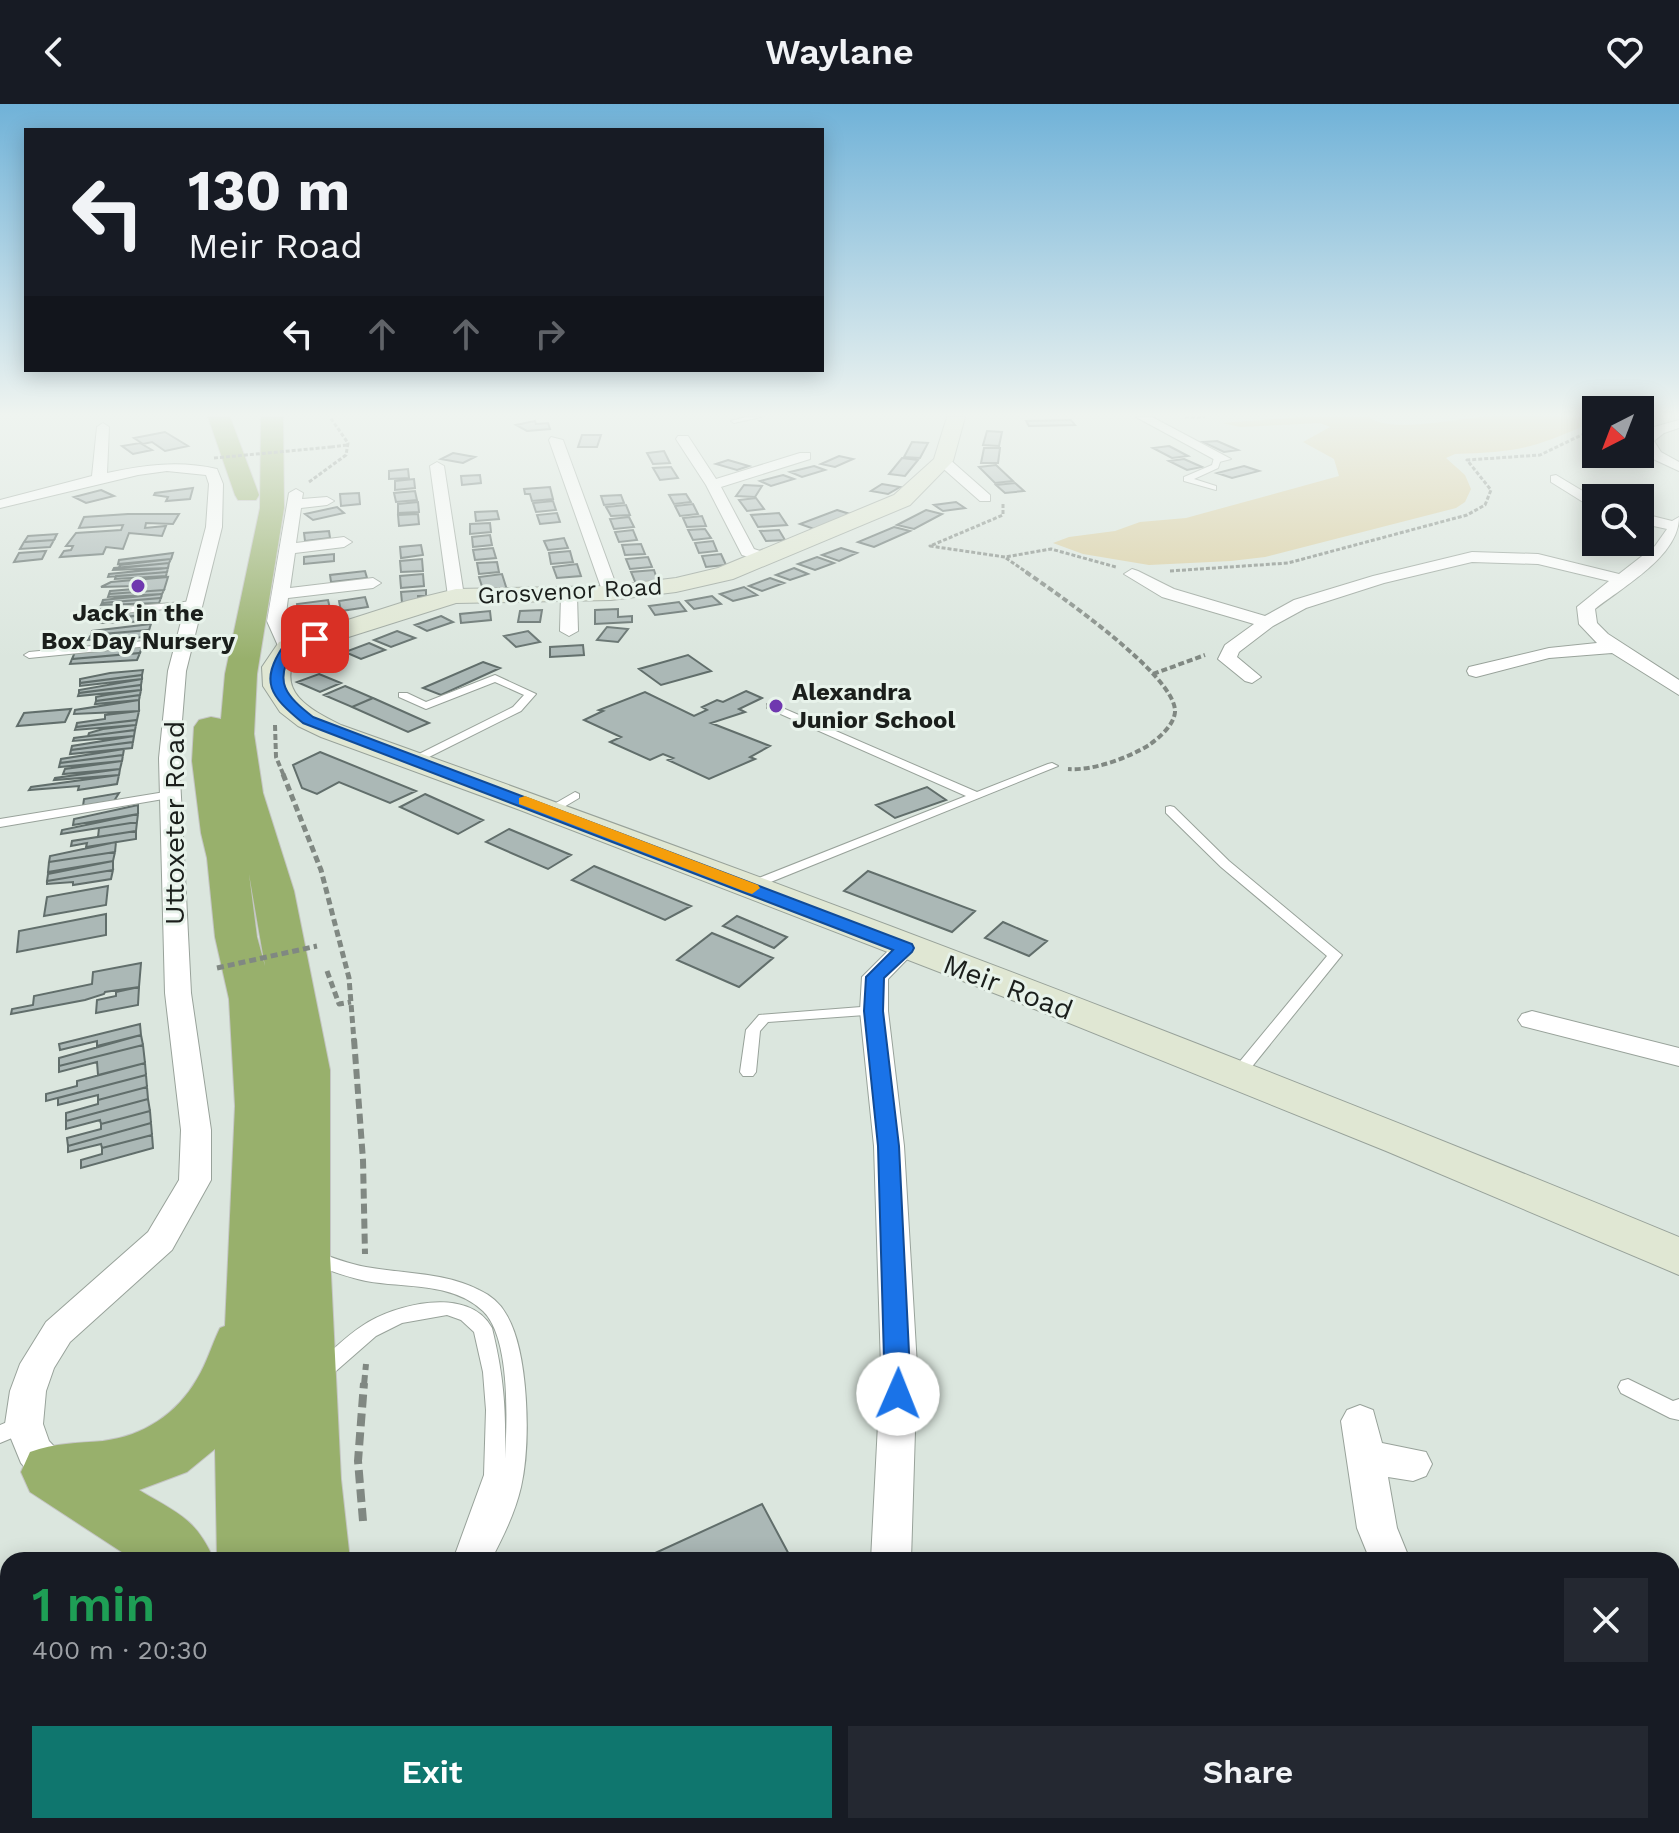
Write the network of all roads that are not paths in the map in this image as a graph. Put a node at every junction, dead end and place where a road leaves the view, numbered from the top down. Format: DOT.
graph roads {
  1 [pos="27,498"];
  2 [pos="215,498"];
  3 [pos="247,498"];
  4 [pos="284,498"];
  5 [pos="287,498"];
  6 [pos="310,498"];
  7 [pos="442,498"];
  8 [pos="577,498"];
  9 [pos="720,498"];
  10 [pos="904,498"];
  11 [pos="327,501"];
  12 [pos="0,504"];
  13 [pos="1654,520"];
  14 [pos="1676,524"];
  15 [pos="344,542"];
  16 [pos="286,549"];
  17 [pos="766,558"];
  18 [pos="1128,571"];
  19 [pos="1621,579"];
  20 [pos="373,583"];
  21 [pos="611,593"];
  22 [pos="278,594"];
  23 [pos="569,595"];
  24 [pos="456,596"];
  25 [pos="195,604"];
  26 [pos="89,613"];
  27 [pos="1267,622"];
  28 [pos="569,631"];
  29 [pos="186,640"];
  30 [pos="1613,647"];
  31 [pos="288,648"];
  32 [pos="29,655"];
  33 [pos="1476,671"];
  34 [pos="1252,677"];
  35 [pos="1679,689"];
  36 [pos="403,695"];
  37 [pos="771,706"];
  38 [pos="415,760"];
  39 [pos="1052,766"];
  40 [pos="171,795"];
  41 [pos="976,796"];
  42 [pos="1170,810"];
  43 [pos="0,823"];
  44 [pos="748,887"];
  45 [pos="905,948"];
  46 [pos="874,1011"];
  47 [pos="1532,1020"];
  48 [pos="1679,1057"];
  49 [pos="748,1072"];
  50 [pos="1237,1075"];
  51 [pos="302,1254"];
  52 [pos="1679,1257"];
  53 [pos="256,1309"];
  54 [pos="306,1386"];
  55 [pos="1628,1387"];
  56 [pos="1679,1407"];
  57 [pos="26,1443"];
  58 [pos="1413,1464"];
  59 [pos="174,1552"];
  60 [pos="251,1552"];
  61 [pos="315,1552"];
  62 [pos="467,1552"];
  63 [pos="482,1552"];
  64 [pos="891,1552"];
  65 [pos="1387,1552"];
  1 -- 12 [label="street"];
  2 -- 25 [label="street, Uttoxeter Road"];
  3 -- 53 [label="highway"];
  4 -- 51 [label="highway"];
  5 -- 16 [label="street"];
  6 -- 11 [label="street"];
  7 -- 24 [label="street"];
  8 -- 21 [label="street"];
  9 -- 17 [label="street"];
  10 -- 17 [label="street, Grosvenor Road"];
  13 -- 14 [label="street"];
  14 -- 19 [label="street"];
  15 -- 16 [label="street"];
  16 -- 22 [label="street"];
  17 -- 21 [label="street, Grosvenor Road"];
  18 -- 27 [label="street"];
  19 -- 27 [label="street"];
  19 -- 30 [label="street"];
  20 -- 22 [label="street"];
  21 -- 23 [label="street, Grosvenor Road"];
  22 -- 31 [label="street"];
  23 -- 24 [label="street, Grosvenor Road"];
  23 -- 28 [label="street"];
  24 -- 31 [label="street, Grosvenor Road"];
  25 -- 26 [label="lane"];
  25 -- 29 [label="street, Uttoxeter Road"];
  27 -- 34 [label="street"];
  29 -- 32 [label="lane"];
  29 -- 40 [label="street, Uttoxeter Road"];
  30 -- 33 [label="street"];
  30 -- 35 [label="street"];
  31 -- 38 [label="street, Meir Road"];
  36 -- 38 [label="lane"];
  37 -- 41 [label="lane"];
  38 -- 44 [label="street, Meir Road"];
  39 -- 41 [label="lane"];
  40 -- 43 [label="lane"];
  40 -- 57 [label="street, Uttoxeter Road"];
  41 -- 44 [label="lane"];
  42 -- 50 [label="lane"];
  44 -- 45 [label="street, Meir Road"];
  45 -- 46 [label="street"];
  45 -- 50 [label="street, Meir Road"];
  46 -- 49 [label="lane"];
  46 -- 64 [label="street"];
  47 -- 48 [label="street"];
  50 -- 52 [label="street, Meir Road"];
  51 -- 54 [label="highway"];
  51 -- 63 [label="lane"];
  53 -- 57 [label="highway"];
  53 -- 60 [label="highway"];
  54 -- 61 [label="highway"];
  54 -- 62 [label="lane"];
  55 -- 56 [label="lane"];
  57 -- 59 [label="highway"];
  58 -- 65 [label="street"];
}
